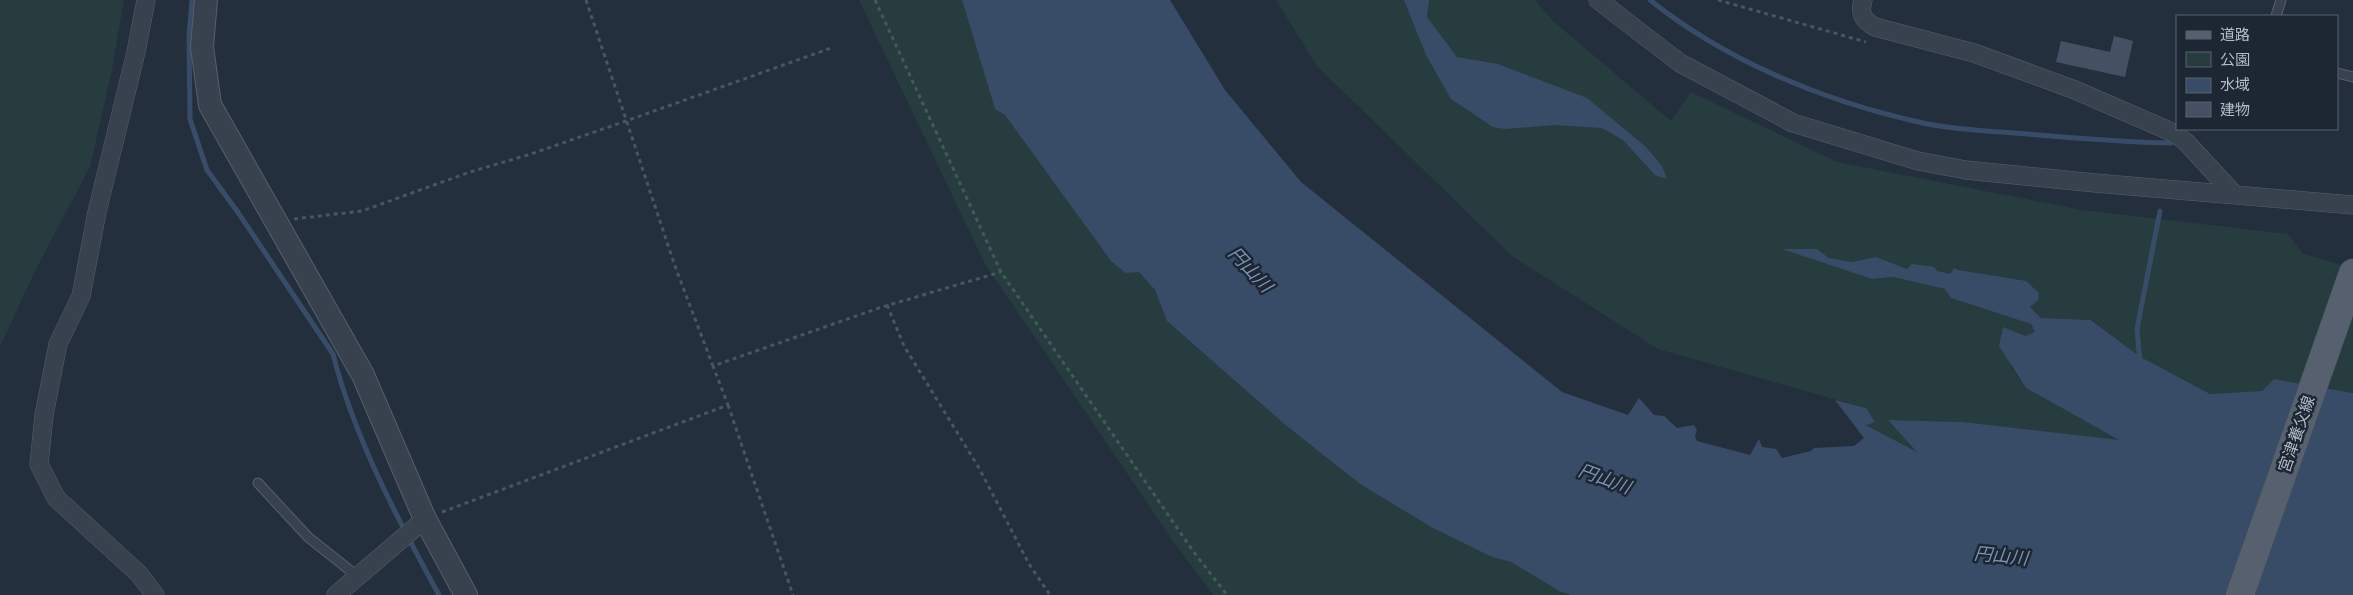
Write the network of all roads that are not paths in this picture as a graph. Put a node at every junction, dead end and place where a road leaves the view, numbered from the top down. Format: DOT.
graph roads {
  1 [pos="146,0"];
  2 [pos="206,0"];
  3 [pos="1598,0"];
  4 [pos="1863,0"];
  5 [pos="2281,0"];
  6 [pos="2276,15"];
  7 [pos="2338,73"];
  8 [pos="2353,77"];
  9 [pos="2235,195"];
  10 [pos="2353,204"];
  11 [pos="2353,273"];
  12 [pos="258,483"];
  13 [pos="425,518"];
  14 [pos="357,576"];
  15 [pos="156,595"];
  16 [pos="336,595"];
  17 [pos="466,595"];
  18 [pos="2240,595"];
  1 -- 15 [label="street"];
  2 -- 13 [label="street"];
  3 -- 9 [label="street"];
  4 -- 9 [label="street"];
  5 -- 6 [label="lane"];
  7 -- 8 [label="lane"];
  9 -- 10 [label="street"];
  11 -- 18 [label="main road, 宮津養父線"];
  12 -- 14 [label="lane"];
  13 -- 14 [label="street"];
  13 -- 17 [label="street"];
  14 -- 16 [label="street"];
}
